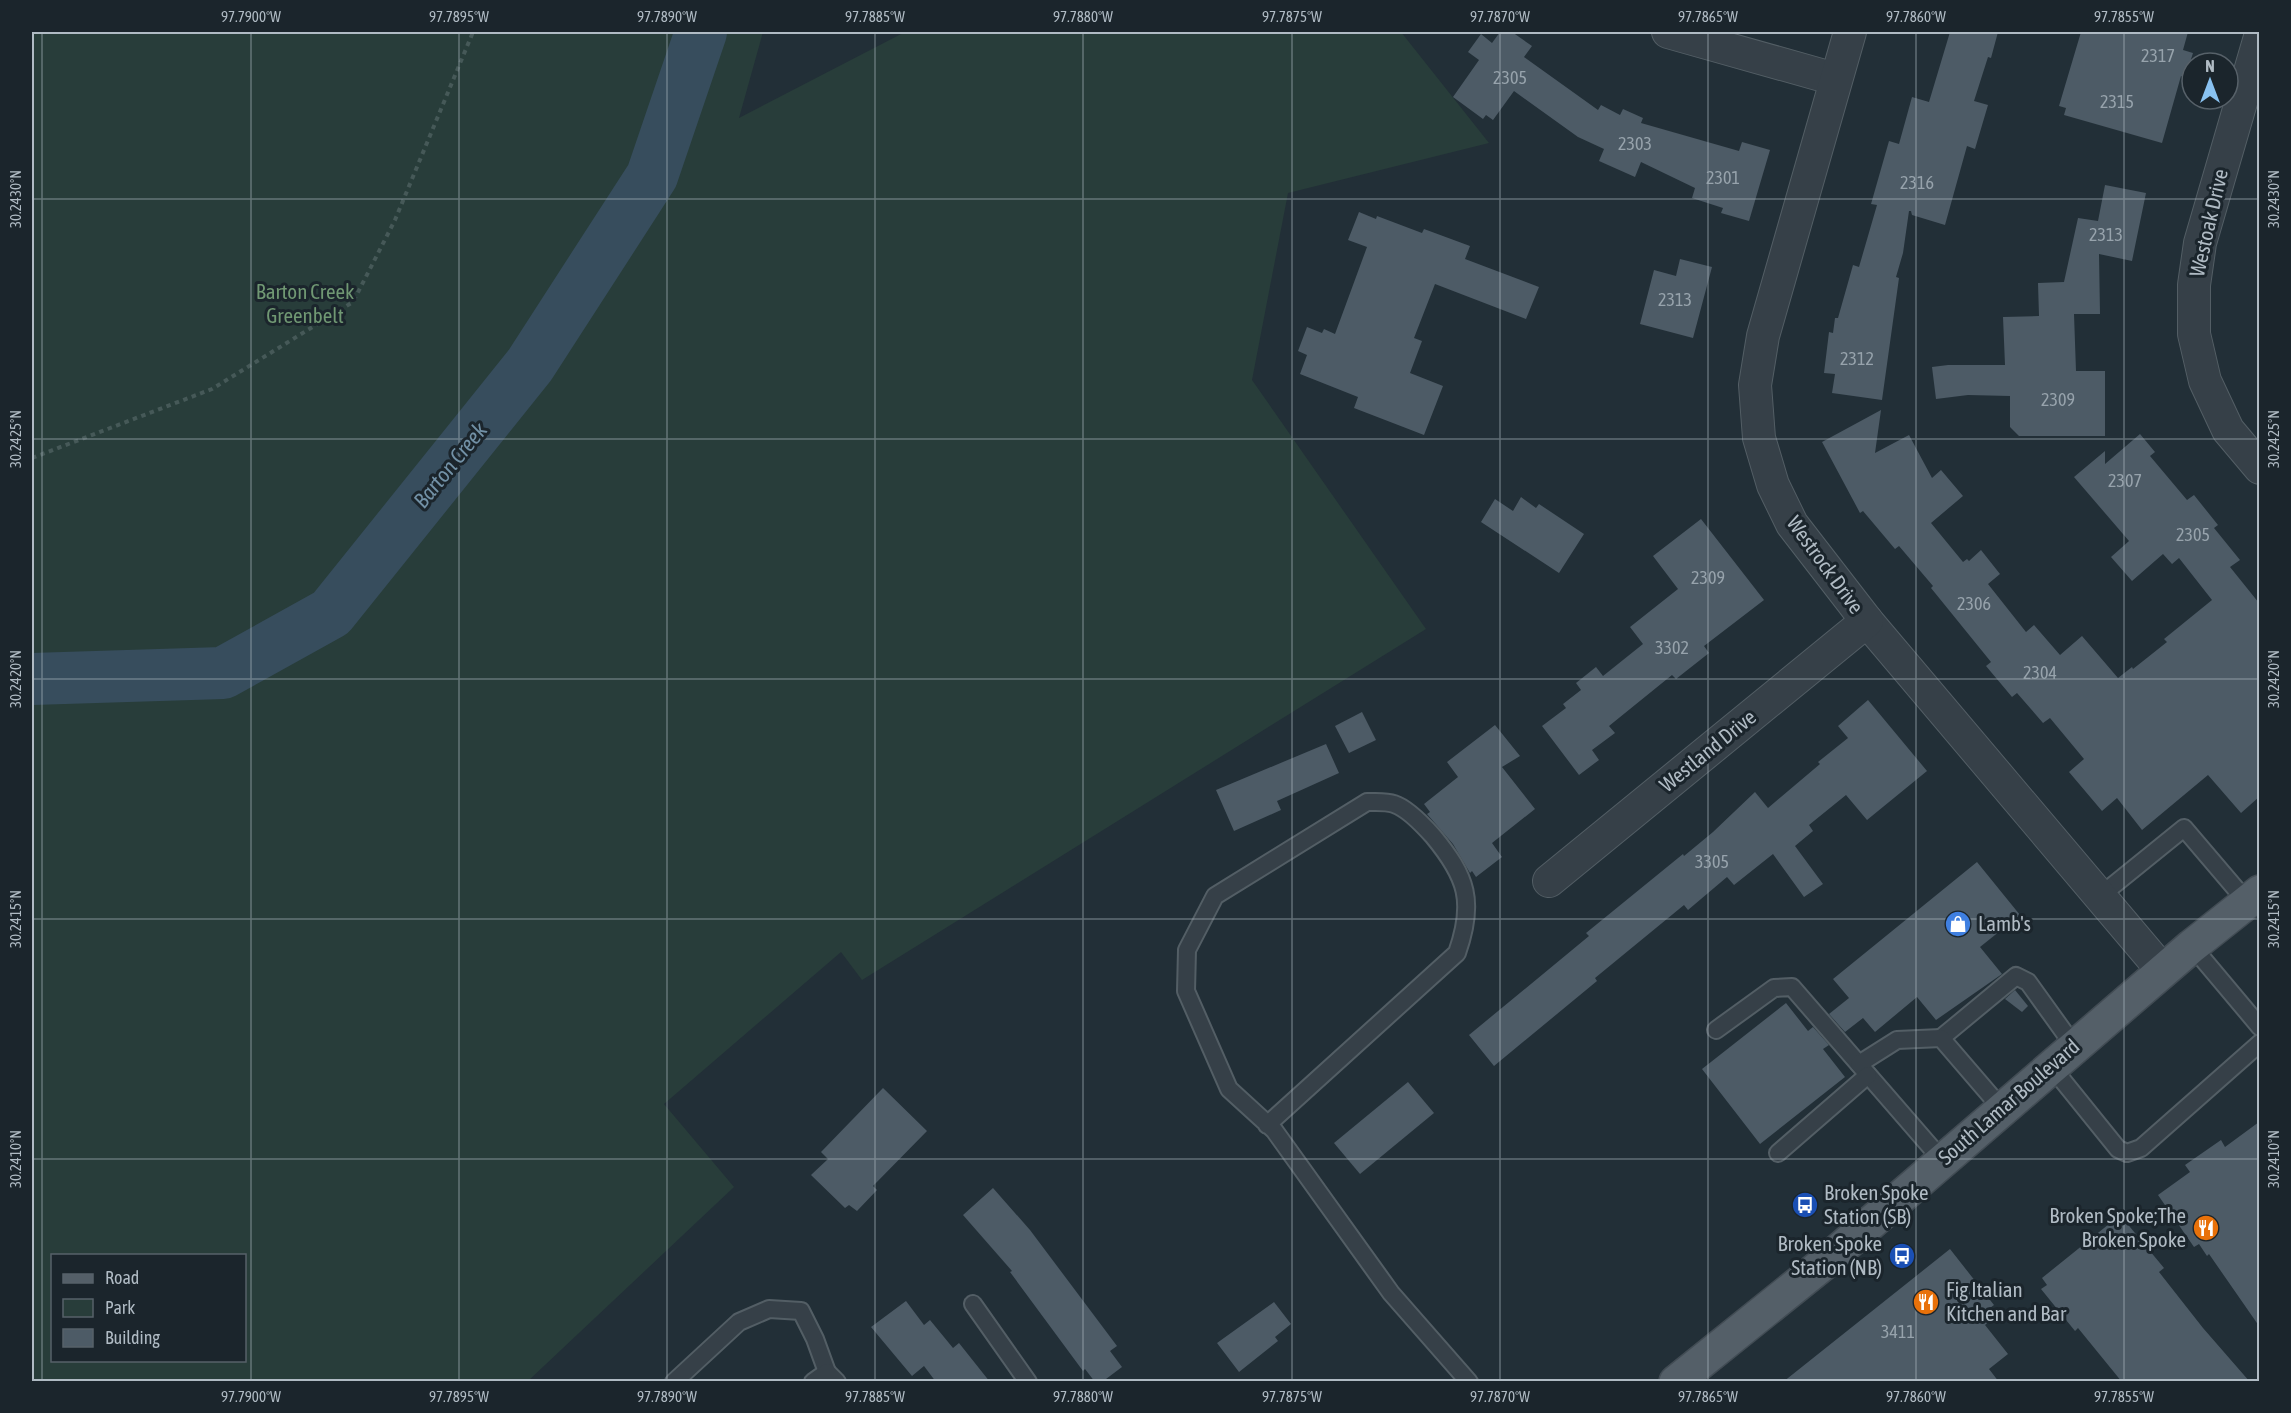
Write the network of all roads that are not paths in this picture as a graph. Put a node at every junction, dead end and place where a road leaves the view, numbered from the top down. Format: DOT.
graph roads {
  1 [pos="1668,32"];
  2 [pos="1850,32"];
  3 [pos="2259,37"];
  4 [pos="1835,80"];
  5 [pos="2259,468"];
  6 [pos="1867,621"];
  7 [pos="1549,881"];
  8 [pos="2100,896"];
  9 [pos="2253,897"];
  10 [pos="2192,946"];
  11 [pos="2163,971"];
  12 [pos="2259,1027"];
  13 [pos="1716,1030"];
  14 [pos="1941,1038"];
  15 [pos="2259,1043"];
  16 [pos="2063,1056"];
  17 [pos="1864,1070"];
  18 [pos="2002,1109"];
  19 [pos="1268,1125"];
  20 [pos="1778,1153"];
  21 [pos="1942,1160"];
  22 [pos="973,1304"];
  23 [pos="826,1378"];
  24 [pos="674,1382"];
  25 [pos="1029,1382"];
  26 [pos="1468,1382"];
  27 [pos="1676,1382"];
  1 -- 4 [label="street"];
  2 -- 4 [label="street, Westrock Drive"];
  3 -- 5 [label="street, Westoak Drive"];
  4 -- 6 [label="street, Westrock Drive"];
  6 -- 7 [label="street, Westland Drive"];
  6 -- 8 [label="street, Westrock Drive"];
  8 -- 9 [label="lane"];
  8 -- 11 [label="street, Westrock Drive"];
  9 -- 10 [label="main road, South Lamar Boulevard"];
  10 -- 11 [label="main road, South Lamar Boulevard"];
  10 -- 12 [label="lane"];
  11 -- 16 [label="main road, South Lamar Boulevard"];
  13 -- 17 [label="lane"];
  14 -- 16 [label="lane"];
  14 -- 17 [label="lane"];
  14 -- 18 [label="lane"];
  15 -- 16 [label="lane"];
  16 -- 18 [label="main road, South Lamar Boulevard"];
  17 -- 20 [label="lane"];
  17 -- 21 [label="lane"];
  18 -- 21 [label="main road, South Lamar Boulevard"];
  19 -- 19 [label="lane"];
  19 -- 26 [label="lane"];
  21 -- 27 [label="main road, South Lamar Boulevard"];
  22 -- 25 [label="lane"];
  23 -- 24 [label="lane"];
}
